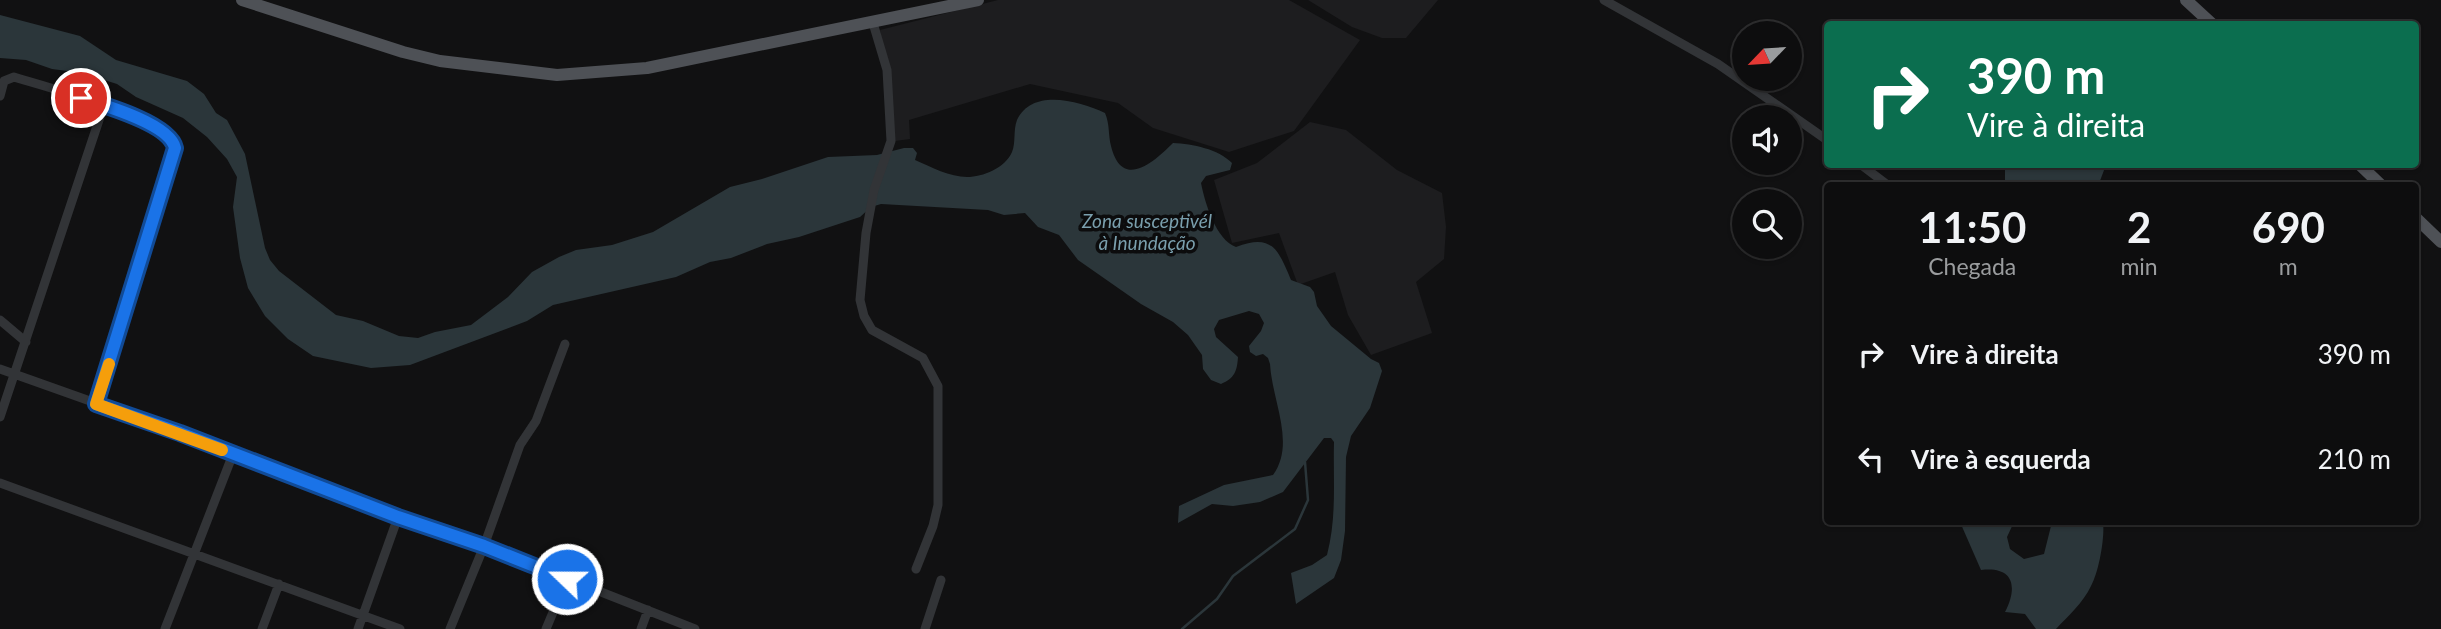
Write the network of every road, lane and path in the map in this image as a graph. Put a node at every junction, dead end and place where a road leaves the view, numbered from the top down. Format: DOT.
graph roads {
  1 [pos="242,0"];
  2 [pos="978,0"];
  3 [pos="1604,0"];
  4 [pos="2186,0"];
  5 [pos="2209,21"];
  6 [pos="873,23"];
  7 [pos="0,96"];
  8 [pos="104,105"];
  9 [pos="1824,138"];
  10 [pos="1865,168"];
  11 [pos="2364,168"];
  12 [pos="1884,182"];
  13 [pos="2378,182"];
  14 [pos="2419,221"];
  15 [pos="2441,242"];
  16 [pos="0,320"];
  17 [pos="26,342"];
  18 [pos="565,344"];
  19 [pos="0,369"];
  20 [pos="14,373"];
  21 [pos="96,404"];
  22 [pos="0,417"];
  23 [pos="233,454"];
  24 [pos="0,483"];
  25 [pos="398,517"];
  26 [pos="484,546"];
  27 [pos="192,554"];
  28 [pos="916,569"];
  29 [pos="567,579"];
  30 [pos="941,580"];
  31 [pos="279,584"];
  32 [pos="648,610"];
  33 [pos="364,615"];
  34 [pos="165,629"];
  35 [pos="262,629"];
  36 [pos="358,629"];
  37 [pos="400,629"];
  38 [pos="450,629"];
  39 [pos="546,629"];
  40 [pos="641,629"];
  41 [pos="695,629"];
  42 [pos="925,629"];
  1 -- 6 [label="main road"];
  2 -- 6 [label="main road"];
  3 -- 9 [label="street"];
  4 -- 5 [label="main road"];
  6 -- 28 [label="street"];
  7 -- 8 [label="street"];
  8 -- 17 [label="street"];
  8 -- 21 [label="street"];
  10 -- 12 [label="street"];
  11 -- 13 [label="main road"];
  14 -- 15 [label="main road"];
  16 -- 17 [label="street"];
  17 -- 20 [label="street"];
  18 -- 26 [label="street"];
  19 -- 20 [label="street"];
  20 -- 21 [label="street"];
  20 -- 22 [label="street"];
  21 -- 23 [label="street"];
  23 -- 25 [label="street"];
  23 -- 27 [label="street"];
  24 -- 27 [label="street"];
  25 -- 26 [label="street"];
  25 -- 33 [label="street"];
  26 -- 29 [label="street"];
  26 -- 38 [label="street"];
  27 -- 31 [label="street"];
  27 -- 34 [label="street"];
  29 -- 32 [label="street"];
  29 -- 39 [label="street"];
  30 -- 42 [label="street"];
  31 -- 33 [label="street"];
  31 -- 35 [label="street"];
  32 -- 40 [label="street"];
  32 -- 41 [label="street"];
  33 -- 36 [label="street"];
  33 -- 37 [label="street"];
}
